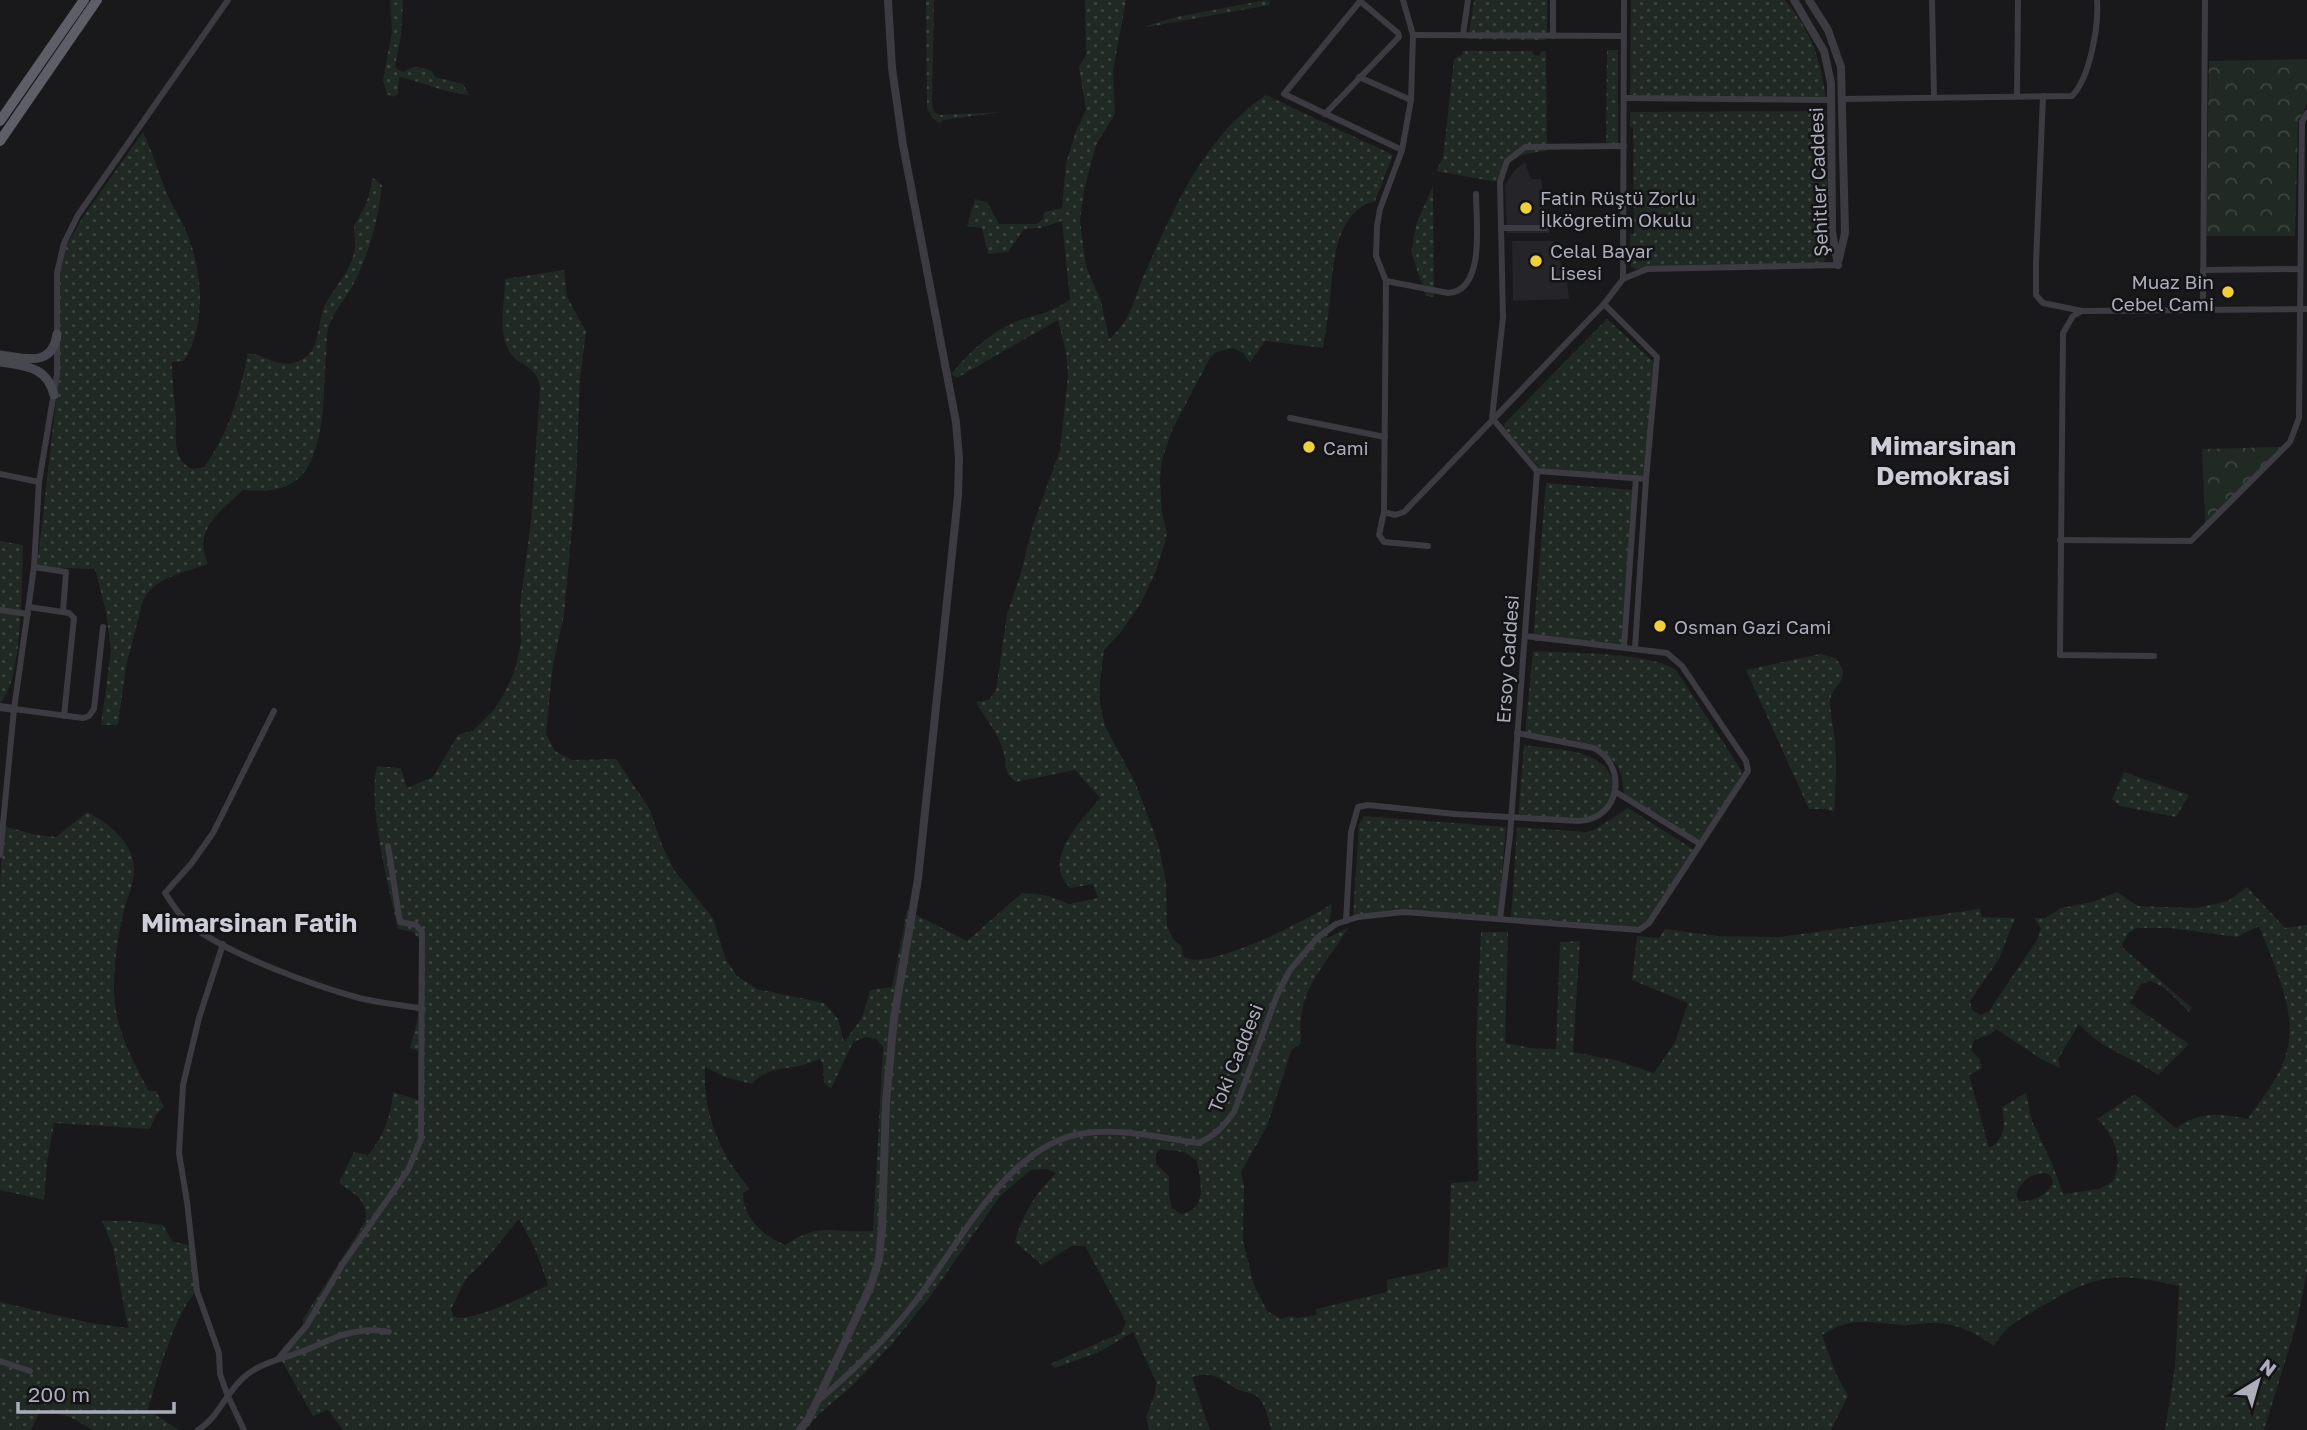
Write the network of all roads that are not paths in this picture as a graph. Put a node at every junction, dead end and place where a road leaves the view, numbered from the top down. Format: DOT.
graph roads {
  1 [pos="83,0"];
  2 [pos="97,0"];
  3 [pos="228,0"];
  4 [pos="888,0"];
  5 [pos="1403,0"];
  6 [pos="1468,0"];
  7 [pos="1553,0"];
  8 [pos="1624,0"];
  9 [pos="1794,0"];
  10 [pos="1809,0"];
  11 [pos="1933,0"];
  12 [pos="2018,0"];
  13 [pos="2096,0"];
  14 [pos="2205,0"];
  15 [pos="1361,1"];
  16 [pos="1413,35"];
  17 [pos="1463,35"];
  18 [pos="1553,36"];
  19 [pos="1624,36"];
  20 [pos="1359,77"];
  21 [pos="2017,96"];
  22 [pos="2043,96"];
  23 [pos="1934,97"];
  24 [pos="1624,98"];
  25 [pos="1842,99"];
  26 [pos="1411,100"];
  27 [pos="1830,100"];
  28 [pos="2307,113"];
  29 [pos="1325,114"];
  30 [pos="0,121"];
  31 [pos="0,141"];
  32 [pos="1624,146"];
  33 [pos="1402,150"];
  34 [pos="1476,194"];
  35 [pos="1501,228"];
  36 [pos="1546,228"];
  37 [pos="1838,265"];
  38 [pos="2300,269"];
  39 [pos="2203,270"];
  40 [pos="1623,279"];
  41 [pos="1386,281"];
  42 [pos="1604,304"];
  43 [pos="2203,309"];
  44 [pos="2303,309"];
  45 [pos="2082,311"];
  46 [pos="57,334"];
  47 [pos="0,355"];
  48 [pos="0,362"];
  49 [pos="54,395"];
  50 [pos="1290,418"];
  51 [pos="1492,418"];
  52 [pos="1385,437"];
  53 [pos="1537,471"];
  54 [pos="0,474"];
  55 [pos="1636,478"];
  56 [pos="1646,479"];
  57 [pos="39,482"];
  58 [pos="1384,512"];
  59 [pos="2060,540"];
  60 [pos="1428,546"];
  61 [pos="34,567"];
  62 [pos="0,610"];
  63 [pos="28,610"];
  64 [pos="63,612"];
  65 [pos="103,627"];
  66 [pos="1525,636"];
  67 [pos="1624,646"];
  68 [pos="1635,648"];
  69 [pos="2154,656"];
  70 [pos="0,707"];
  71 [pos="14,709"];
  72 [pos="274,711"];
  73 [pos="64,716"];
  74 [pos="1517,733"];
  75 [pos="1616,792"];
  76 [pos="1510,816"];
  77 [pos="1700,844"];
  78 [pos="388,846"];
  79 [pos="0,855"];
  80 [pos="1500,919"];
  81 [pos="1346,920"];
  82 [pos="223,944"];
  83 [pos="423,1009"];
  84 [pos="389,1332"];
  85 [pos="278,1359"];
  86 [pos="0,1360"];
  87 [pos="30,1371"];
  88 [pos="227,1394"];
  89 [pos="817,1402"];
  90 [pos="198,1430"];
  91 [pos="244,1430"];
  92 [pos="800,1430"];
  1 -- 30 [label="highway"];
  2 -- 31 [label="highway"];
  3 -- 46 [label="street"];
  4 -- 89 [label="street"];
  5 -- 16 [label="street"];
  6 -- 17 [label="street"];
  7 -- 18 [label="street"];
  8 -- 19 [label="street"];
  9 -- 27 [label="street, Şehitler Caddesi"];
  10 -- 25 [label="street, Şehitler Caddesi"];
  11 -- 23 [label="street"];
  12 -- 21 [label="street"];
  13 -- 22 [label="street"];
  14 -- 39 [label="street"];
  15 -- 20 [label="street"];
  15 -- 29 [label="street"];
  16 -- 17 [label="street"];
  16 -- 26 [label="street"];
  17 -- 18 [label="street"];
  18 -- 19 [label="street"];
  19 -- 24 [label="street"];
  20 -- 26 [label="street"];
  20 -- 29 [label="street"];
  21 -- 22 [label="street"];
  21 -- 23 [label="street"];
  22 -- 45 [label="street"];
  23 -- 25 [label="street"];
  24 -- 27 [label="street"];
  24 -- 32 [label="street"];
  25 -- 37 [label="street, Şehitler Caddesi"];
  26 -- 33 [label="street"];
  27 -- 37 [label="street, Şehitler Caddesi"];
  28 -- 38 [label="street"];
  29 -- 33 [label="street"];
  32 -- 35 [label="street"];
  32 -- 40 [label="street"];
  33 -- 41 [label="street"];
  34 -- 41 [label="street"];
  35 -- 36 [label="street"];
  35 -- 51 [label="street"];
  37 -- 40 [label="street"];
  38 -- 39 [label="street"];
  38 -- 44 [label="street"];
  39 -- 43 [label="street"];
  40 -- 42 [label="street"];
  41 -- 52 [label="street"];
  42 -- 51 [label="street"];
  42 -- 56 [label="street"];
  43 -- 44 [label="street"];
  43 -- 45 [label="street"];
  44 -- 59 [label="street"];
  45 -- 59 [label="street"];
  46 -- 47 [label="main road"];
  46 -- 49 [label="street"];
  48 -- 49 [label="main road"];
  49 -- 57 [label="street"];
  50 -- 52 [label="street"];
  51 -- 53 [label="street"];
  51 -- 58 [label="street"];
  52 -- 58 [label="street"];
  53 -- 55 [label="street"];
  53 -- 66 [label="street, Ersoy Caddesi"];
  54 -- 57 [label="street"];
  55 -- 56 [label="street"];
  55 -- 67 [label="street"];
  56 -- 68 [label="street"];
  57 -- 61 [label="street"];
  58 -- 60 [label="street"];
  59 -- 69 [label="street"];
  61 -- 63 [label="street"];
  61 -- 64 [label="street"];
  62 -- 63 [label="street"];
  63 -- 64 [label="street"];
  63 -- 71 [label="street"];
  64 -- 73 [label="street"];
  65 -- 73 [label="street"];
  66 -- 67 [label="street"];
  66 -- 74 [label="street, Ersoy Caddesi"];
  67 -- 68 [label="street"];
  68 -- 77 [label="street"];
  70 -- 71 [label="street"];
  71 -- 73 [label="street"];
  71 -- 79 [label="street"];
  72 -- 82 [label="street"];
  74 -- 75 [label="street"];
  74 -- 76 [label="street, Ersoy Caddesi"];
  75 -- 76 [label="street"];
  75 -- 77 [label="street"];
  76 -- 80 [label="street, Ersoy Caddesi"];
  76 -- 81 [label="street"];
  77 -- 80 [label="street, Toki Caddesi"];
  78 -- 83 [label="street"];
  80 -- 81 [label="street, Toki Caddesi"];
  81 -- 89 [label="street, Toki Caddesi"];
  82 -- 83 [label="street"];
  82 -- 88 [label="street"];
  83 -- 85 [label="street"];
  84 -- 85 [label="street"];
  85 -- 88 [label="street"];
  86 -- 87 [label="street"];
  88 -- 90 [label="street"];
  88 -- 91 [label="street"];
  89 -- 92 [label="street"];
}
